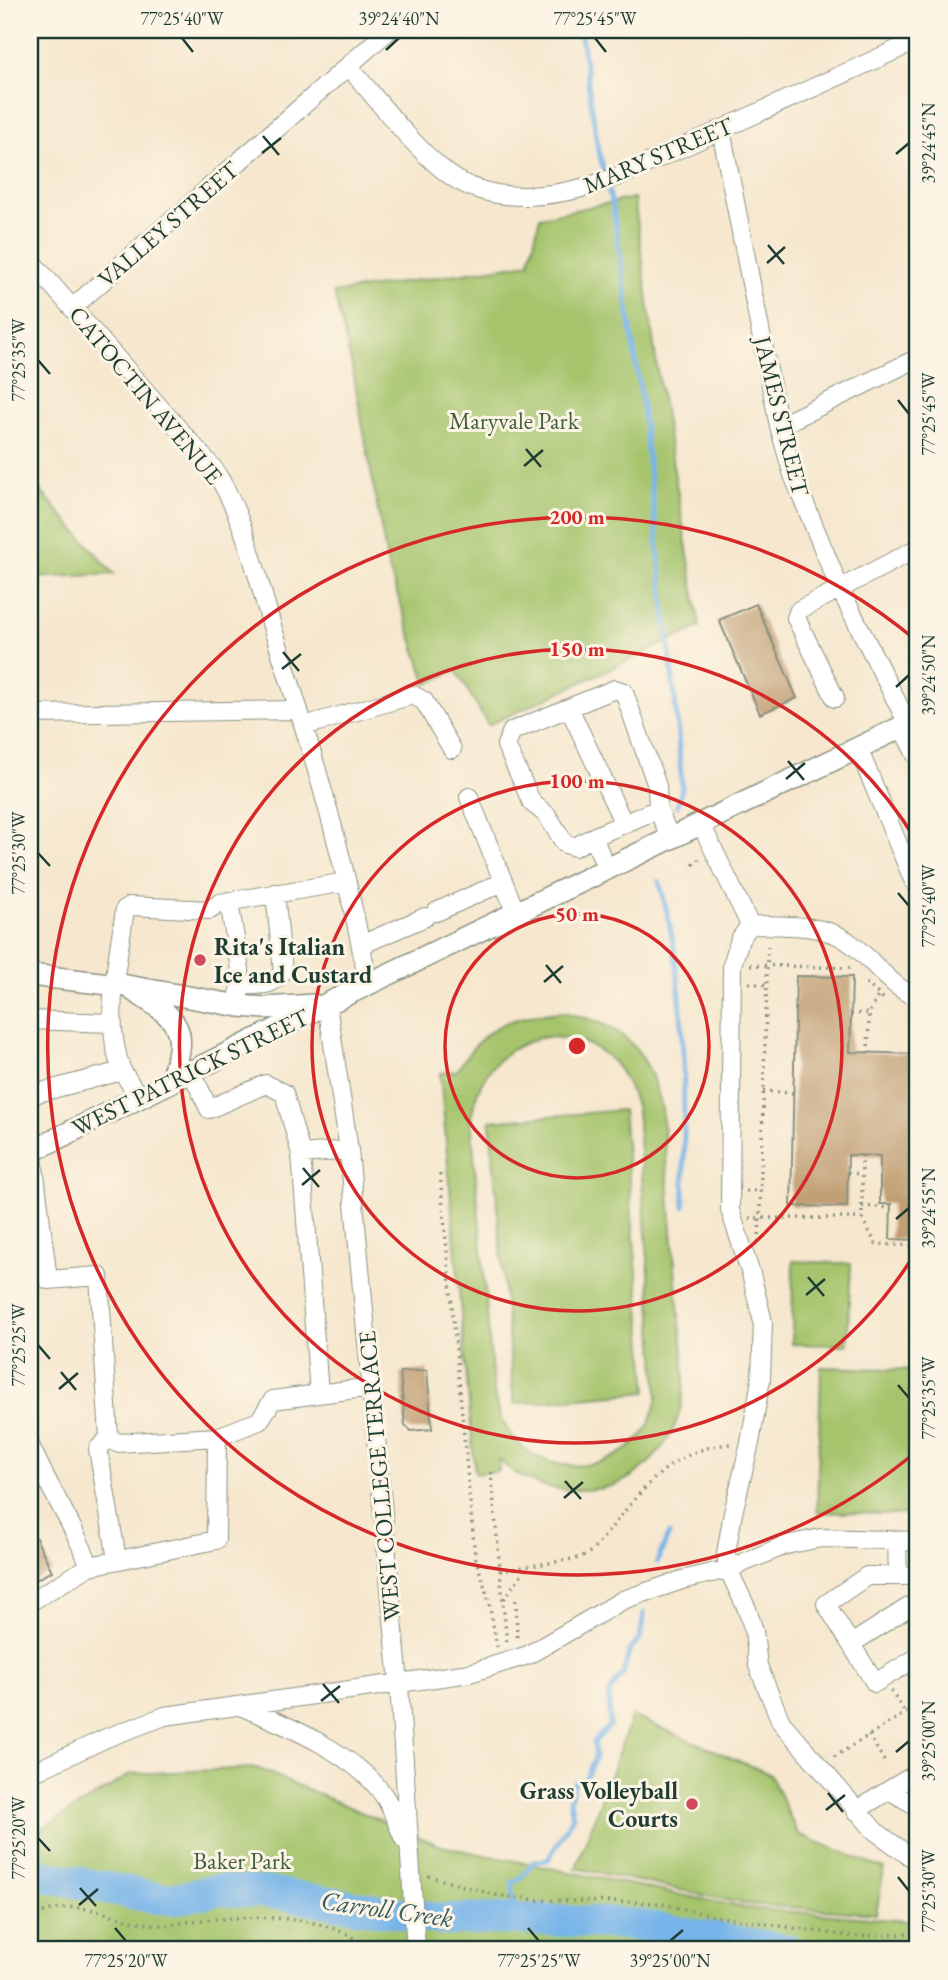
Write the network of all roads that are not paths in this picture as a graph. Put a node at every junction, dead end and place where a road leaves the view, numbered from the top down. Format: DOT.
graph roads {
  1 [pos="389,30"];
  2 [pos="918,40"];
  3 [pos="348,66"];
  4 [pos="721,130"];
  5 [pos="30,260"];
  6 [pos="72,308"];
  7 [pos="918,358"];
  8 [pos="779,426"];
  9 [pos="918,548"];
  10 [pos="839,587"];
  11 [pos="835,698"];
  12 [pos="569,708"];
  13 [pos="30,714"];
  14 [pos="301,718"];
  15 [pos="909,723"];
  16 [pos="858,748"];
  17 [pos="452,749"];
  18 [pos="918,759"];
  19 [pos="469,797"];
  20 [pos="658,809"];
  21 [pos="624,824"];
  22 [pos="701,824"];
  23 [pos="593,837"];
  24 [pos="670,838"];
  25 [pos="607,869"];
  26 [pos="918,879"];
  27 [pos="346,882"];
  28 [pos="503,882"];
  29 [pos="275,893"];
  30 [pos="229,901"];
  31 [pos="454,904"];
  32 [pos="516,913"];
  33 [pos="408,925"];
  34 [pos="750,925"];
  35 [pos="361,946"];
  36 [pos="30,975"];
  37 [pos="368,984"];
  38 [pos="121,985"];
  39 [pos="239,995"];
  40 [pos="918,998"];
  41 [pos="327,1004"];
  42 [pos="30,1020"];
  43 [pos="110,1023"];
  44 [pos="122,1071"];
  45 [pos="191,1071"];
  46 [pos="170,1082"];
  47 [pos="30,1095"];
  48 [pos="139,1097"];
  49 [pos="31,1146"];
  50 [pos="349,1150"];
  51 [pos="301,1154"];
  52 [pos="371,1387"];
  53 [pos="319,1394"];
  54 [pos="217,1437"];
  55 [pos="109,1438"];
  56 [pos="30,1445"];
  57 [pos="897,1541"];
  58 [pos="918,1541"];
  59 [pos="117,1559"];
  60 [pos="90,1566"];
  61 [pos="728,1569"];
  62 [pos="898,1575"];
  63 [pos="918,1576"];
  64 [pos="918,1601"];
  65 [pos="30,1602"];
  66 [pos="851,1644"];
  67 [pos="918,1657"];
  68 [pos="399,1684"];
  69 [pos="239,1706"];
  70 [pos="918,1773"];
  71 [pos="30,1774"];
  72 [pos="889,1790"];
  73 [pos="918,1807"];
  74 [pos="856,1811"];
  75 [pos="409,1849"];
  76 [pos="918,1863"];
  77 [pos="415,1942"];
  1 -- 3 [label="street, VALLEY STREET"];
  2 -- 4 [label="street, MARY STREET"];
  3 -- 4 [label="street, MARY STREET"];
  3 -- 6 [label="street, VALLEY STREET"];
  4 -- 8 [label="street, JAMES STREET"];
  5 -- 6 [label="street, CATOCTIN AVENUE"];
  6 -- 14 [label="street, CATOCTIN AVENUE"];
  7 -- 8 [label="street"];
  8 -- 10 [label="street, JAMES STREET"];
  9 -- 10 [label="street"];
  10 -- 11 [label="street"];
  10 -- 15 [label="street, JAMES STREET"];
  12 -- 20 [label="street"];
  12 -- 21 [label="street"];
  12 -- 23 [label="street"];
  13 -- 14 [label="street"];
  14 -- 17 [label="street"];
  14 -- 27 [label="street, CATOCTIN AVENUE"];
  15 -- 16 [label="main road, WEST PATRICK STREET"];
  15 -- 18 [label="street, JAMES STREET"];
  16 -- 22 [label="main road, WEST PATRICK STREET"];
  16 -- 26 [label="street"];
  19 -- 28 [label="street"];
  20 -- 21 [label="street"];
  20 -- 24 [label="street"];
  21 -- 23 [label="street"];
  22 -- 24 [label="main road, WEST PATRICK STREET"];
  22 -- 34 [label="street"];
  23 -- 25 [label="street"];
  24 -- 25 [label="main road, WEST PATRICK STREET"];
  25 -- 32 [label="main road, WEST PATRICK STREET"];
  27 -- 29 [label="street"];
  27 -- 35 [label="street, CATOCTIN AVENUE"];
  28 -- 31 [label="street"];
  28 -- 32 [label="street"];
  29 -- 30 [label="street"];
  29 -- 39 [label="street"];
  30 -- 38 [label="street"];
  30 -- 39 [label="street"];
  31 -- 33 [label="street"];
  31 -- 33 [label="street"];
  32 -- 37 [label="main road, WEST PATRICK STREET"];
  33 -- 35 [label="street"];
  34 -- 40 [label="street"];
  34 -- 61 [label="street"];
  35 -- 37 [label="street, CATOCTIN AVENUE"];
  36 -- 38 [label="main road"];
  37 -- 41 [label="main road, WEST PATRICK STREET"];
  38 -- 39 [label="main road"];
  38 -- 43 [label="street"];
  38 -- 46 [label="main road"];
  39 -- 41 [label="main road"];
  41 -- 45 [label="main road, WEST PATRICK STREET"];
  41 -- 50 [label="street, WEST COLLEGE TERRACE"];
  42 -- 43 [label="street"];
  43 -- 44 [label="street"];
  44 -- 47 [label="street"];
  44 -- 48 [label="street"];
  45 -- 46 [label="main road, WEST PATRICK STREET"];
  45 -- 51 [label="street"];
  46 -- 48 [label="main road, WEST PATRICK STREET"];
  48 -- 49 [label="main road, WEST PATRICK STREET"];
  49 -- 55 [label="street"];
  50 -- 51 [label="street"];
  50 -- 52 [label="street, WEST COLLEGE TERRACE"];
  51 -- 53 [label="street"];
  52 -- 53 [label="street"];
  52 -- 68 [label="street, WEST COLLEGE TERRACE"];
  53 -- 54 [label="street"];
  54 -- 55 [label="street"];
  54 -- 59 [label="street"];
  55 -- 59 [label="street"];
  56 -- 60 [label="street"];
  57 -- 58 [label="street"];
  57 -- 61 [label="street"];
  57 -- 62 [label="street"];
  59 -- 60 [label="street"];
  60 -- 65 [label="street"];
  61 -- 68 [label="street"];
  61 -- 74 [label="street"];
  62 -- 63 [label="street"];
  62 -- 66 [label="street"];
  64 -- 66 [label="street"];
  66 -- 67 [label="street"];
  68 -- 69 [label="street"];
  68 -- 75 [label="street, WEST COLLEGE TERRACE"];
  69 -- 71 [label="street"];
  69 -- 75 [label="street"];
  70 -- 72 [label="street"];
  72 -- 73 [label="street"];
  72 -- 74 [label="street"];
  74 -- 76 [label="street"];
  75 -- 77 [label="street, WEST COLLEGE TERRACE"];
}
